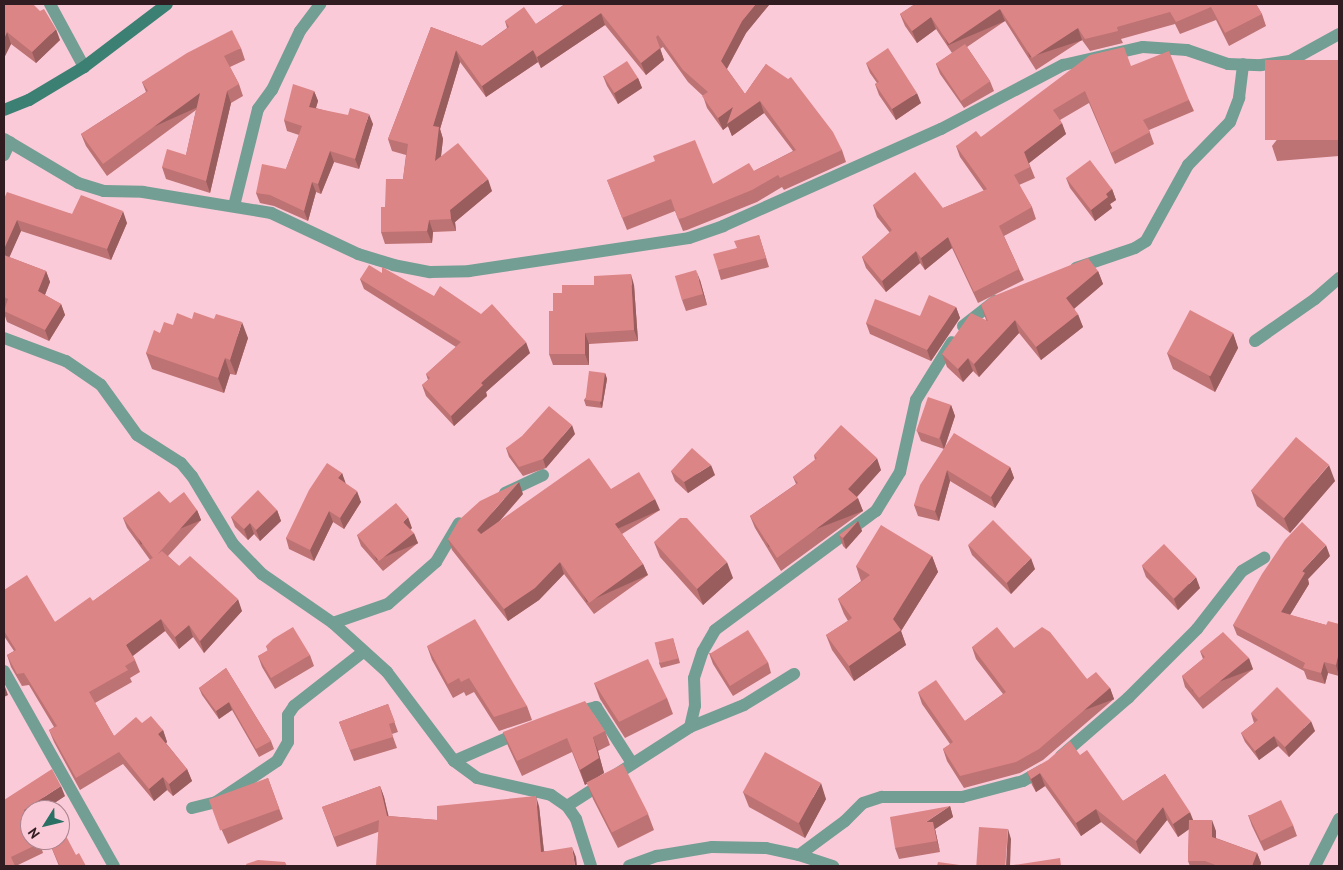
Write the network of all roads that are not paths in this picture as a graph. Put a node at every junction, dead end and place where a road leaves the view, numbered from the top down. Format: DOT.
graph roads {
  1 [pos="50,4"];
  2 [pos="167,4"];
  3 [pos="320,4"];
  4 [pos="1339,34"];
  5 [pos="1243,64"];
  6 [pos="84,67"];
  7 [pos="4,110"];
  8 [pos="7,141"];
  9 [pos="4,155"];
  10 [pos="234,206"];
  11 [pos="1063,273"];
  12 [pos="1339,278"];
  13 [pos="1010,295"];
  14 [pos="4,338"];
  15 [pos="1255,340"];
  16 [pos="544,475"];
  17 [pos="490,500"];
  18 [pos="471,512"];
  19 [pos="1264,558"];
  20 [pos="333,623"];
  21 [pos="363,652"];
  22 [pos="4,671"];
  23 [pos="794,674"];
  24 [pos="562,716"];
  25 [pos="535,727"];
  26 [pos="690,727"];
  27 [pos="454,761"];
  28 [pos="632,763"];
  29 [pos="567,806"];
  30 [pos="192,808"];
  31 [pos="1339,819"];
  32 [pos="800,855"];
  33 [pos="114,866"];
  34 [pos="591,866"];
  35 [pos="629,866"];
  36 [pos="833,866"];
  37 [pos="1315,866"];
  1 -- 6 [label="street"];
  2 -- 6 [label="street"];
  3 -- 10 [label="street"];
  4 -- 5 [label="street"];
  5 -- 10 [label="street"];
  5 -- 11 [label="street"];
  6 -- 7 [label="street"];
  8 -- 9 [label="street"];
  8 -- 10 [label="street"];
  12 -- 15 [label="street"];
  13 -- 26 [label="street"];
  14 -- 20 [label="street"];
  16 -- 17 [label="street"];
  18 -- 20 [label="street"];
  19 -- 32 [label="street"];
  20 -- 21 [label="street"];
  21 -- 27 [label="street"];
  21 -- 30 [label="street"];
  22 -- 33 [label="street"];
  23 -- 26 [label="street"];
  24 -- 28 [label="street"];
  25 -- 27 [label="street"];
  26 -- 28 [label="street"];
  27 -- 29 [label="street"];
  28 -- 29 [label="street"];
  29 -- 34 [label="street"];
  31 -- 37 [label="street"];
  32 -- 35 [label="street"];
  32 -- 36 [label="street"];
}
